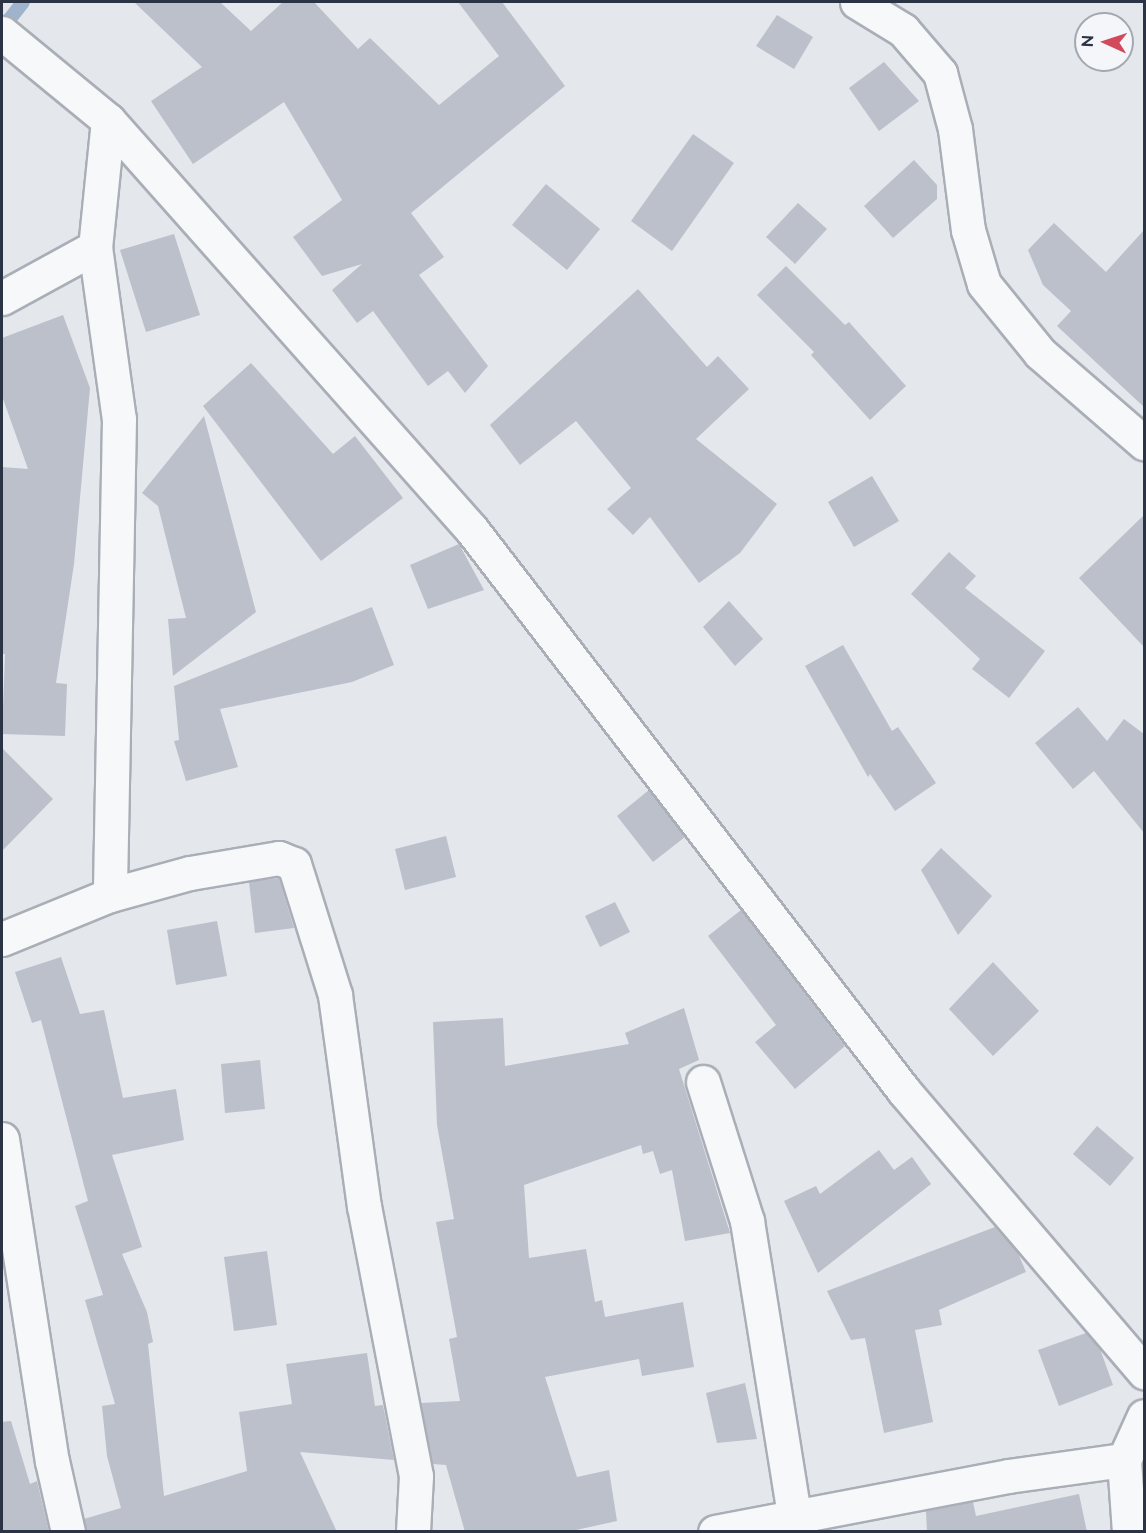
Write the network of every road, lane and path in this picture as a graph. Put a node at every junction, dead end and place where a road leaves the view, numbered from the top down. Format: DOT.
graph roads {
  1 [pos="857,2"];
  2 [pos="14,42"];
  3 [pos="108,120"];
  4 [pos="95,248"];
  5 [pos="2,298"];
  6 [pos="1144,443"];
  7 [pos="110,895"];
  8 [pos="2,939"];
  9 [pos="703,1082"];
  10 [pos="2,1139"];
  11 [pos="1144,1372"];
  12 [pos="1144,1416"];
  13 [pos="1124,1460"];
  14 [pos="795,1525"];
  15 [pos="68,1532"];
  16 [pos="413,1532"];
  17 [pos="715,1532"];
  18 [pos="1129,1532"];
  1 -- 6 [label="street"];
  2 -- 3 [label="street"];
  3 -- 4 [label="street"];
  3 -- 11 [label="street"];
  4 -- 5 [label="street"];
  4 -- 7 [label="street"];
  7 -- 8 [label="street"];
  7 -- 16 [label="street"];
  9 -- 14 [label="street"];
  10 -- 15 [label="street"];
  12 -- 13 [label="street"];
  13 -- 14 [label="street"];
  13 -- 18 [label="street"];
  14 -- 17 [label="street"];
}
